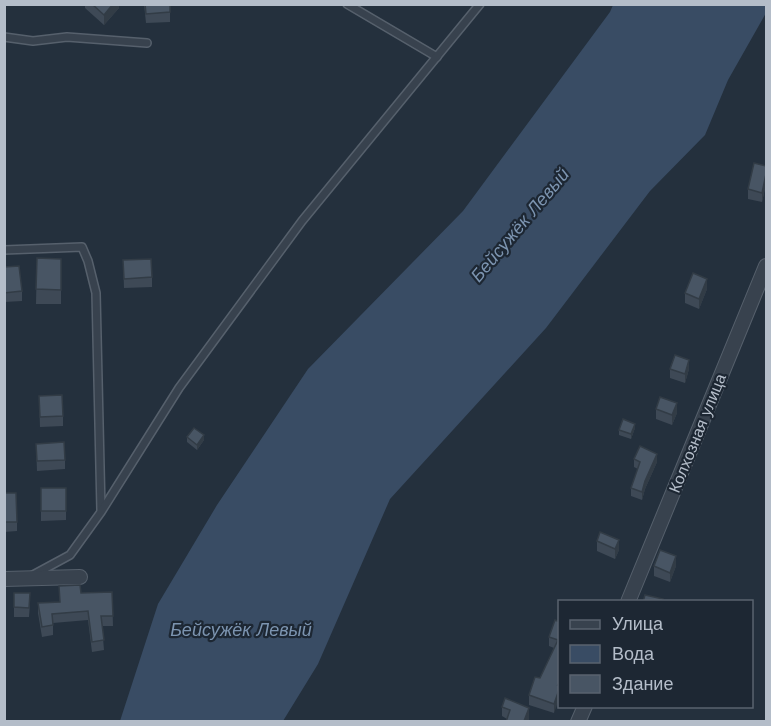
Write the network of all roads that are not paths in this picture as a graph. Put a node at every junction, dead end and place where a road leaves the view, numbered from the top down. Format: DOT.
graph roads {
  1 [pos="347,4"];
  2 [pos="480,4"];
  3 [pos="4,37"];
  4 [pos="147,43"];
  5 [pos="437,57"];
  6 [pos="4,250"];
  7 [pos="766,266"];
  8 [pos="101,512"];
  9 [pos="80,577"];
  10 [pos="27,578"];
  11 [pos="4,579"];
  12 [pos="629,600"];
  13 [pos="584,708"];
  14 [pos="578,722"];
  1 -- 5 [label="lane"];
  2 -- 5 [label="lane"];
  3 -- 4 [label="lane"];
  5 -- 8 [label="lane"];
  6 -- 8 [label="lane"];
  7 -- 12 [label="street, Колхозная улица"];
  8 -- 10 [label="lane"];
  9 -- 10 [label="street"];
  10 -- 11 [label="street"];
  13 -- 14 [label="street"];
}
